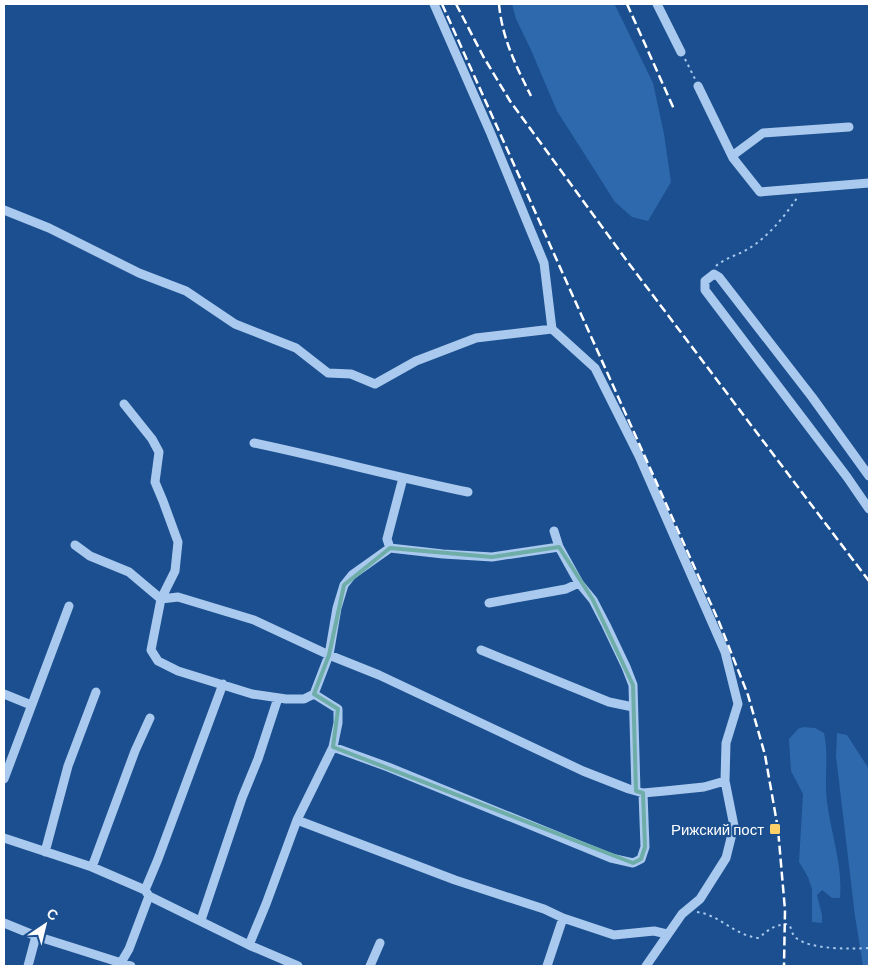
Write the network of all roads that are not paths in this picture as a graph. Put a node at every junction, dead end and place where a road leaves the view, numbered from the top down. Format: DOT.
graph roads {
  1 [pos="434,4"];
  2 [pos="657,4"];
  3 [pos="681,52"];
  4 [pos="698,86"];
  5 [pos="849,127"];
  6 [pos="732,156"];
  7 [pos="869,183"];
  8 [pos="4,210"];
  9 [pos="552,328"];
  10 [pos="124,404"];
  11 [pos="254,443"];
  12 [pos="869,476"];
  13 [pos="403,478"];
  14 [pos="468,492"];
  15 [pos="869,509"];
  16 [pos="554,531"];
  17 [pos="75,545"];
  18 [pos="559,547"];
  19 [pos="390,548"];
  20 [pos="579,583"];
  21 [pos="161,599"];
  22 [pos="489,603"];
  23 [pos="69,606"];
  24 [pos="480,650"];
  25 [pos="329,655"];
  26 [pos="223,684"];
  27 [pos="96,692"];
  28 [pos="4,694"];
  29 [pos="314,694"];
  30 [pos="278,698"];
  31 [pos="31,705"];
  32 [pos="633,707"];
  33 [pos="150,718"];
  34 [pos="333,747"];
  35 [pos="4,779"];
  36 [pos="724,781"];
  37 [pos="639,792"];
  38 [pos="297,820"];
  39 [pos="4,838"];
  40 [pos="45,852"];
  41 [pos="92,867"];
  42 [pos="147,893"];
  43 [pos="563,918"];
  44 [pos="201,920"];
  45 [pos="4,923"];
  46 [pos="667,934"];
  47 [pos="36,936"];
  48 [pos="380,943"];
  49 [pos="249,945"];
  50 [pos="120,964"];
  51 [pos="28,966"];
  52 [pos="131,966"];
  53 [pos="298,966"];
  54 [pos="370,966"];
  55 [pos="547,966"];
  56 [pos="646,966"];
  1 -- 9 [label="street"];
  2 -- 3 [label="street"];
  4 -- 6 [label="street"];
  5 -- 6 [label="street"];
  6 -- 7 [label="street"];
  8 -- 9 [label="street"];
  9 -- 36 [label="street"];
  10 -- 21 [label="street"];
  11 -- 13 [label="street"];
  12 -- 15 [label="street"];
  13 -- 14 [label="street"];
  13 -- 19 [label="street"];
  16 -- 18 [label="street"];
  17 -- 21 [label="street"];
  18 -- 19 [label="street"];
  18 -- 20 [label="street"];
  19 -- 25 [label="street"];
  20 -- 22 [label="street"];
  20 -- 32 [label="street"];
  21 -- 25 [label="street"];
  21 -- 26 [label="street"];
  23 -- 31 [label="street"];
  24 -- 32 [label="street"];
  25 -- 29 [label="street"];
  25 -- 37 [label="street"];
  26 -- 30 [label="street"];
  26 -- 42 [label="street"];
  27 -- 40 [label="street"];
  28 -- 31 [label="street"];
  29 -- 30 [label="street"];
  29 -- 34 [label="street"];
  30 -- 44 [label="street"];
  31 -- 35 [label="street"];
  32 -- 37 [label="street"];
  33 -- 41 [label="street"];
  34 -- 37 [label="street"];
  34 -- 38 [label="street"];
  36 -- 37 [label="street"];
  36 -- 46 [label="street"];
  38 -- 43 [label="street"];
  38 -- 49 [label="street"];
  39 -- 40 [label="street"];
  40 -- 41 [label="street"];
  41 -- 42 [label="street"];
  42 -- 44 [label="street"];
  42 -- 50 [label="street"];
  43 -- 46 [label="street"];
  43 -- 55 [label="street"];
  44 -- 49 [label="street"];
  45 -- 47 [label="street"];
  46 -- 56 [label="street"];
  47 -- 50 [label="street"];
  47 -- 51 [label="street"];
  48 -- 54 [label="street"];
  49 -- 53 [label="street"];
  50 -- 52 [label="street"];
}
